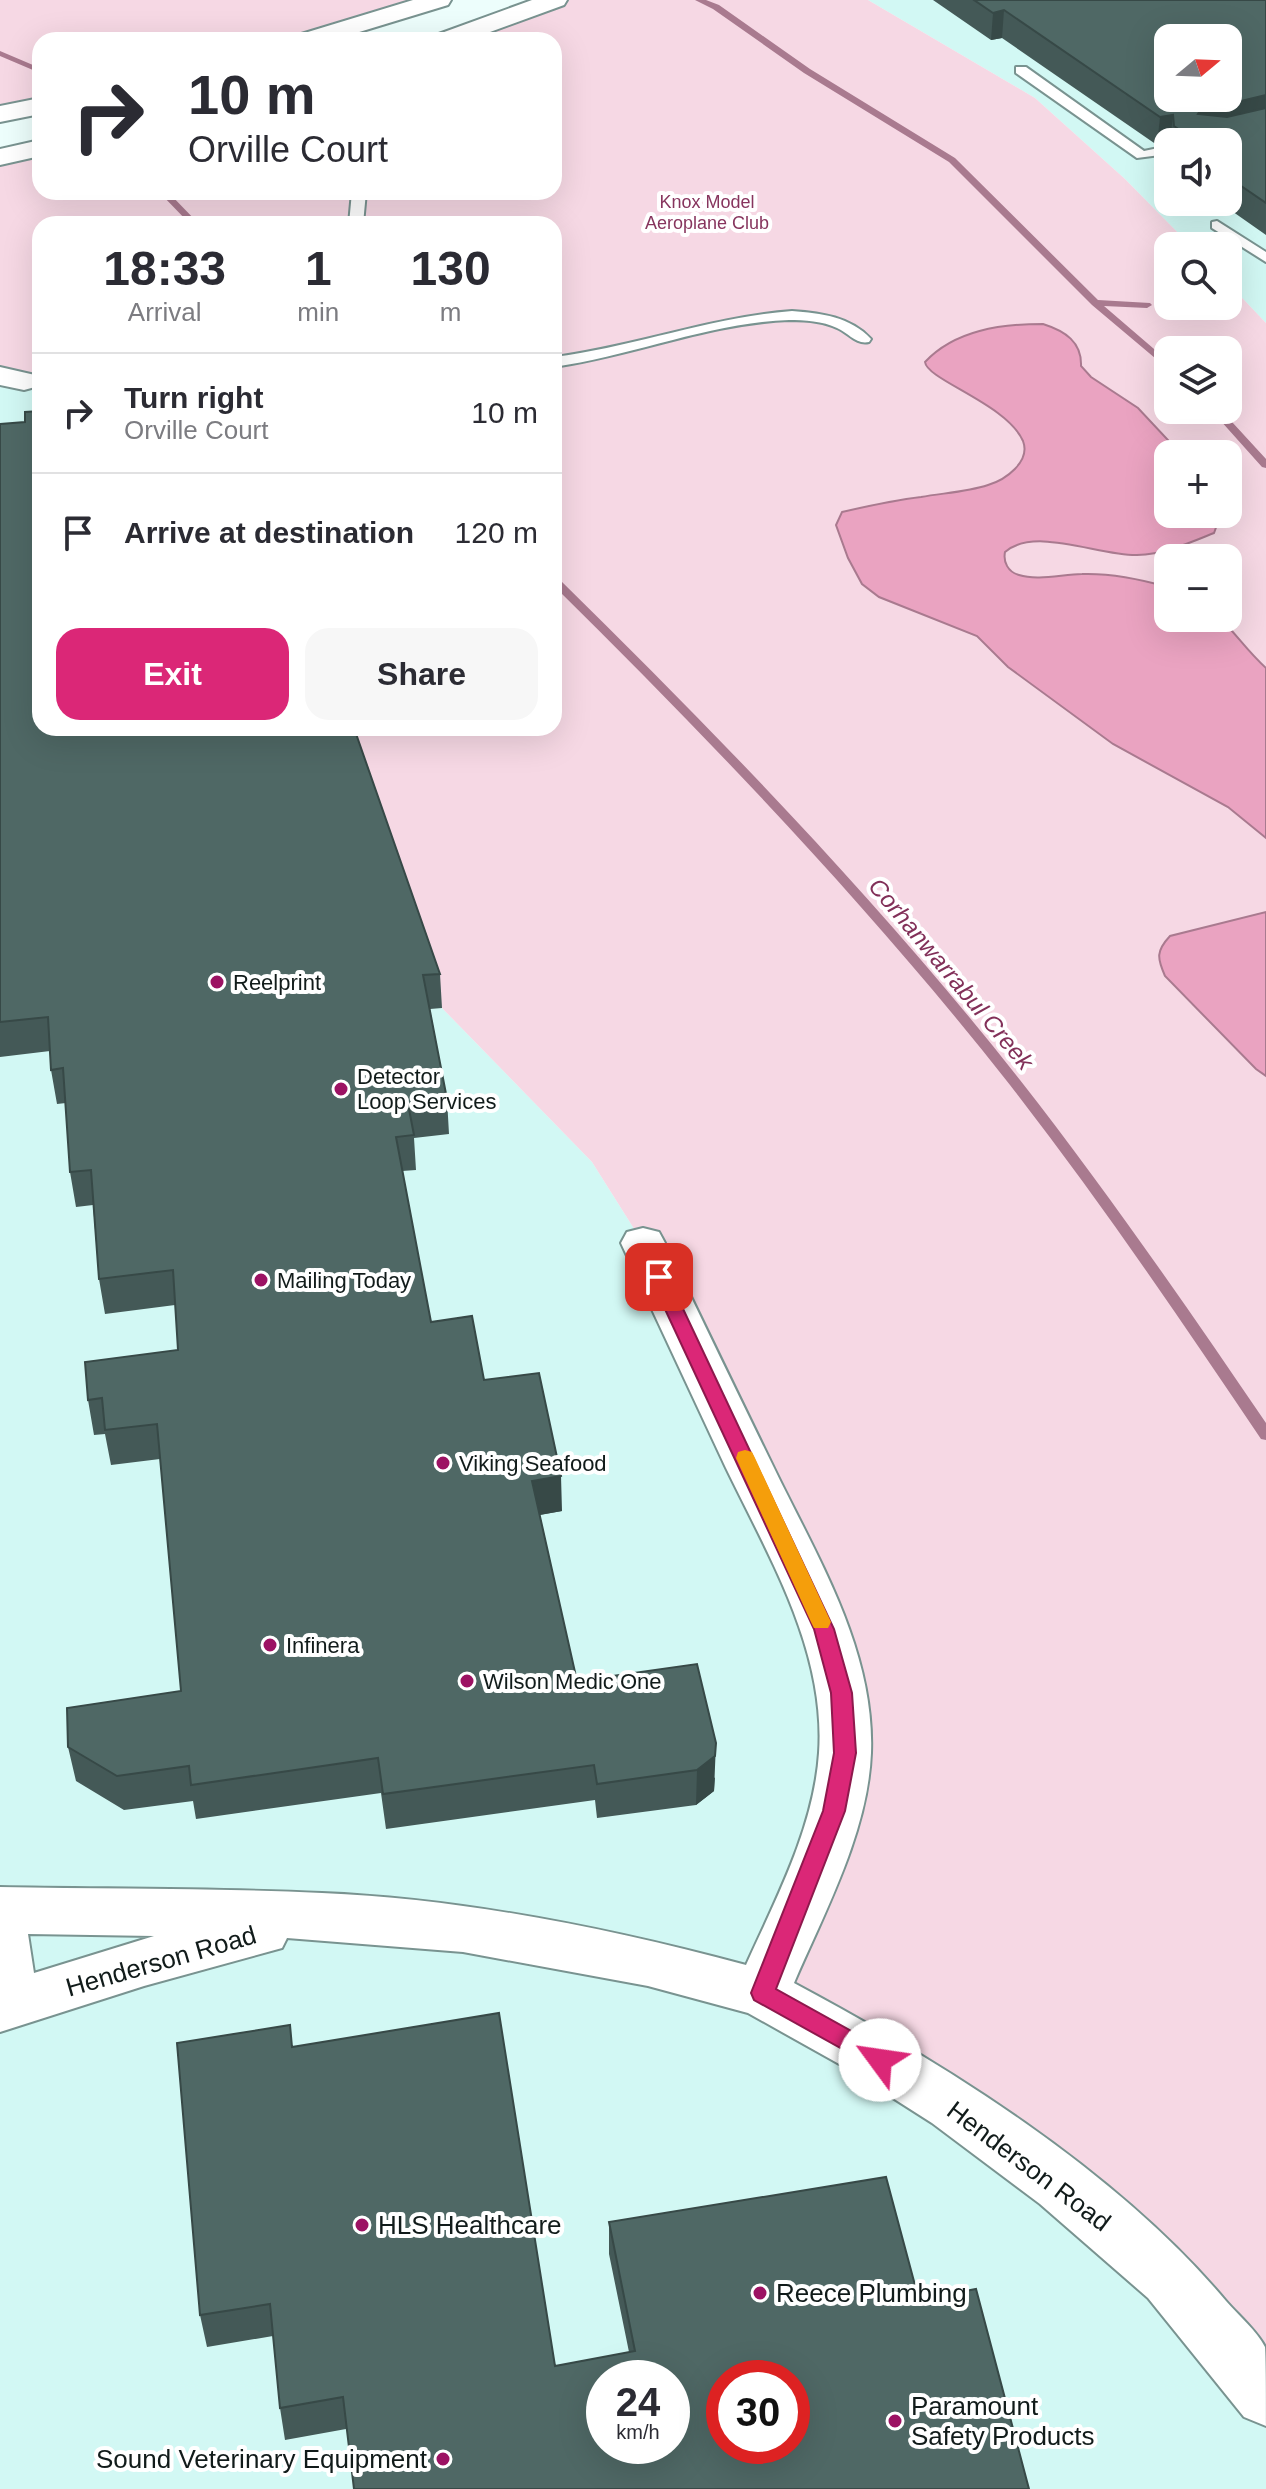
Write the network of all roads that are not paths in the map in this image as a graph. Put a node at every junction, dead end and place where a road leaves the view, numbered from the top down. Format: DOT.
graph roads {
  1 [pos="439,0"];
  2 [pos="555,0"];
  3 [pos="333,32"];
  4 [pos="467,32"];
  5 [pos="1021,70"];
  6 [pos="32,108"];
  7 [pos="0,114"];
  8 [pos="32,150"];
  9 [pos="1154,153"];
  10 [pos="5,156"];
  11 [pos="1217,225"];
  12 [pos="1266,258"];
  13 [pos="864,339"];
  14 [pos="562,360"];
  15 [pos="643,1243"];
  16 [pos="0,1910"];
  17 [pos="324,1916"];
  18 [pos="0,1931"];
  19 [pos="0,1992"];
  20 [pos="762,1993"];
  21 [pos="0,2008"];
  22 [pos="1266,2396"];
  1 -- 3 [label="main road"];
  2 -- 4 [label="main road"];
  5 -- 9 [label="lane"];
  6 -- 7 [label="main road"];
  8 -- 10 [label="main road"];
  11 -- 12 [label="lane"];
  13 -- 14 [label="lane"];
  15 -- 20 [label="main road"];
  16 -- 17 [label="main road, Henderson Road"];
  17 -- 20 [label="main road, Henderson Road"];
  17 -- 21 [label="main road, Henderson Road"];
  18 -- 19 [label="main road"];
  20 -- 22 [label="main road, Henderson Road"];
}
